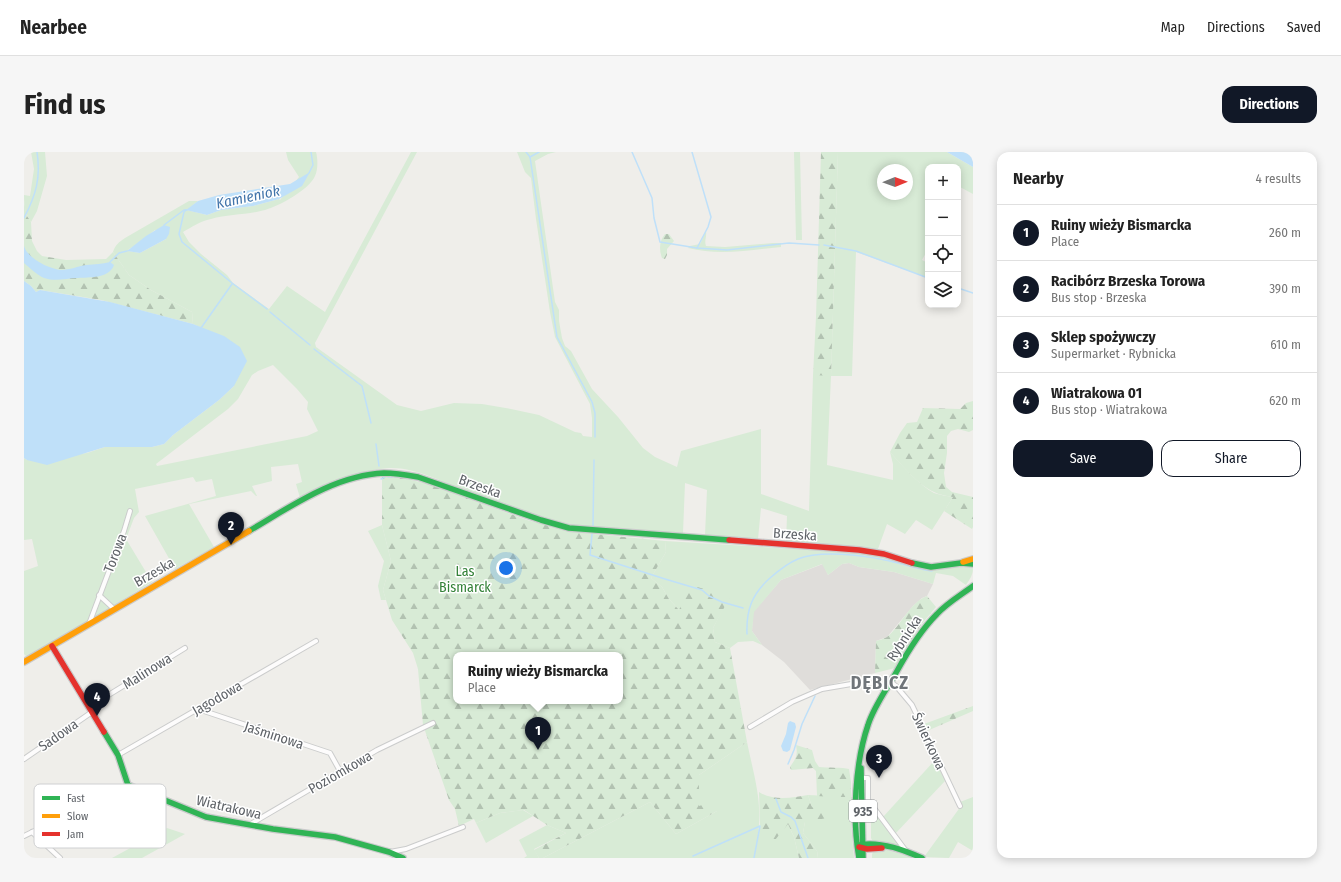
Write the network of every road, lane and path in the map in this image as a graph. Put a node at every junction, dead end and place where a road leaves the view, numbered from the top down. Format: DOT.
graph roads {
  1 [pos="130,511"];
  2 [pos="973,559"];
  3 [pos="961,563"];
  4 [pos="973,564"];
  5 [pos="973,586"];
  6 [pos="100,595"];
  7 [pos="114,609"];
  8 [pos="89,624"];
  9 [pos="316,641"];
  10 [pos="52,646"];
  11 [pos="185,648"];
  12 [pos="25,660"];
  13 [pos="891,682"];
  14 [pos="886,690"];
  15 [pos="91,709"];
  16 [pos="198,709"];
  17 [pos="433,723"];
  18 [pos="750,727"];
  19 [pos="118,755"];
  20 [pos="24,759"];
  21 [pos="340,771"];
  22 [pos="860,778"];
  23 [pos="128,784"];
  24 [pos="166,801"];
  25 [pos="960,806"];
  26 [pos="249,825"];
  27 [pos="463,827"];
  28 [pos="32,832"];
  29 [pos="24,836"];
  30 [pos="858,846"];
  31 [pos="864,846"];
  32 [pos="49,848"];
  33 [pos="406,849"];
  34 [pos="906,851"];
  35 [pos="389,852"];
  36 [pos="400,857"];
  37 [pos="60,858"];
  38 [pos="859,858"];
  39 [pos="863,858"];
  40 [pos="922,858"];
  1 -- 6 [label="street, Torowa"];
  2 -- 3 [label="street"];
  3 -- 4 [label="street, Brzeska"];
  3 -- 7 [label="street, Brzeska"];
  5 -- 13 [label="street, Rybnicka / 935"];
  6 -- 7 [label="street"];
  6 -- 8 [label="street, Torowa"];
  7 -- 8 [label="street, Brzeska"];
  8 -- 10 [label="street, Brzeska"];
  9 -- 16 [label="street, Jagodowa"];
  10 -- 12 [label="street, Brzeska"];
  10 -- 15 [label="street"];
  11 -- 15 [label="street, Malinowa"];
  13 -- 14 [label="street, Rybnicka / 935"];
  13 -- 25 [label="street, Świerkowa"];
  14 -- 18 [label="street"];
  14 -- 22 [label="street, Rybnicka / 935"];
  15 -- 19 [label="street"];
  15 -- 20 [label="street, Sadowa"];
  16 -- 19 [label="street, Jagodowa"];
  16 -- 21 [label="street, Jaśminowa"];
  17 -- 21 [label="street, Poziomkowa"];
  19 -- 23 [label="street"];
  21 -- 26 [label="street, Poziomkowa"];
  22 -- 30 [label="street, Rybnicka / 935"];
  22 -- 31 [label="street, Rybnicka / 935"];
  22 -- 34 [label="street"];
  24 -- 26 [label="street, Wiatrakowa"];
  26 -- 35 [label="street, Wiatrakowa"];
  27 -- 33 [label="street, Wiatrakowa"];
  28 -- 29 [label="street"];
  30 -- 31 [label="street"];
  30 -- 38 [label="street, Rybnicka / 935"];
  31 -- 34 [label="street"];
  31 -- 39 [label="street, Rybnicka / 935"];
  32 -- 37 [label="street"];
  33 -- 35 [label="street, Wiatrakowa"];
  33 -- 36 [label="street"];
  34 -- 40 [label="street"];
  35 -- 36 [label="street, Wiatrakowa"];
}
